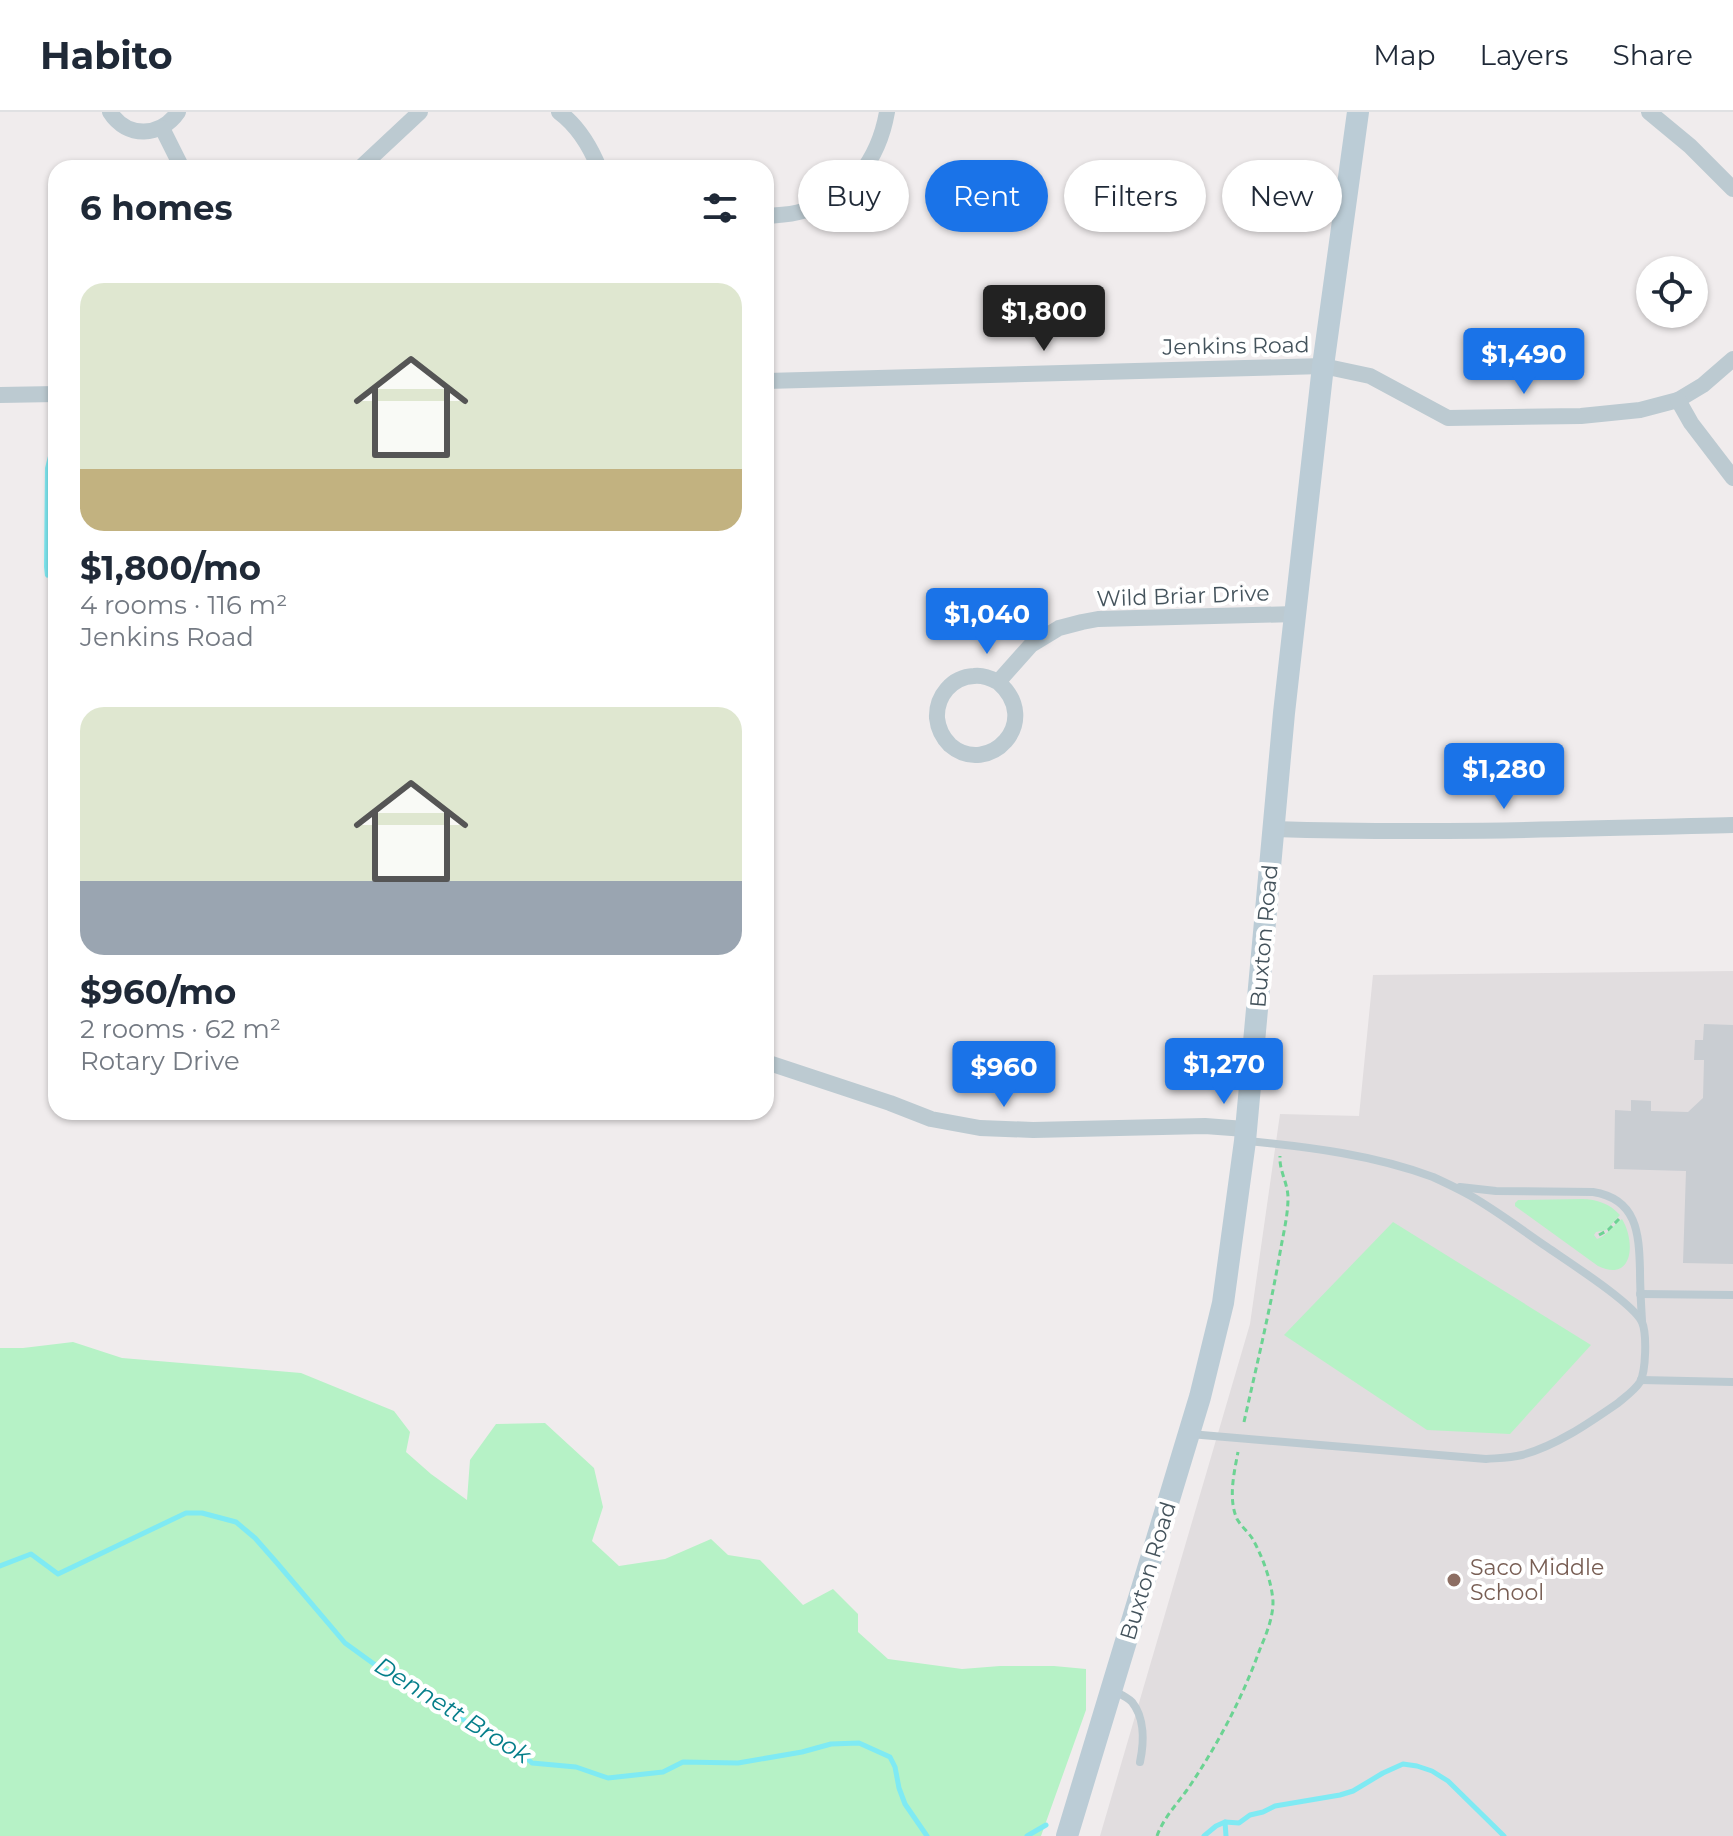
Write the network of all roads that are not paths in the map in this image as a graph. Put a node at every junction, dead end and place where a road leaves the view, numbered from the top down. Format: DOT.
graph roads {
  1 [pos="110,112"];
  2 [pos="178,112"];
  3 [pos="420,112"];
  4 [pos="559,112"];
  5 [pos="887,112"];
  6 [pos="1358,112"];
  7 [pos="1649,112"];
  8 [pos="162,128"];
  9 [pos="178,160"];
  10 [pos="369,160"];
  11 [pos="595,160"];
  12 [pos="1733,189"];
  13 [pos="774,215"];
  14 [pos="1733,359"];
  15 [pos="1323,366"];
  16 [pos="774,381"];
  17 [pos="48,394"];
  18 [pos="0,395"];
  19 [pos="1678,400"];
  20 [pos="1733,478"];
  21 [pos="1296,614"];
  22 [pos="998,682"];
  23 [pos="1733,825"];
  24 [pos="1274,829"];
  25 [pos="774,1065"];
  26 [pos="1245,1135"];
  27 [pos="1454,1187"];
  28 [pos="1640,1294"];
  29 [pos="1733,1295"];
  30 [pos="1642,1322"];
  31 [pos="1641,1380"];
  32 [pos="1733,1382"];
  33 [pos="1189,1434"];
  34 [pos="1112,1691"];
  35 [pos="1140,1762"];
  36 [pos="1067,1836"];
  1 -- 8 [label="street"];
  2 -- 8 [label="street"];
  3 -- 10 [label="street"];
  4 -- 11 [label="street"];
  5 -- 13 [label="street"];
  6 -- 15 [label="main road, Buxton Road"];
  7 -- 12 [label="street"];
  8 -- 9 [label="street"];
  14 -- 19 [label="street, Jenkins Road"];
  15 -- 16 [label="street, Jenkins Road"];
  15 -- 19 [label="street, Jenkins Road"];
  15 -- 21 [label="main road, Buxton Road"];
  17 -- 18 [label="street"];
  19 -- 20 [label="street"];
  21 -- 22 [label="street, Wild Briar Drive"];
  21 -- 24 [label="main road, Buxton Road"];
  22 -- 22 [label="street"];
  23 -- 24 [label="street"];
  24 -- 26 [label="main road, Buxton Road"];
  25 -- 26 [label="street"];
  26 -- 27 [label="lane"];
  26 -- 33 [label="main road, Buxton Road"];
  27 -- 28 [label="lane"];
  27 -- 30 [label="lane"];
  28 -- 29 [label="lane"];
  28 -- 30 [label="lane"];
  30 -- 31 [label="lane"];
  31 -- 32 [label="lane"];
  31 -- 33 [label="lane"];
  33 -- 34 [label="main road, Buxton Road"];
  34 -- 35 [label="lane"];
  34 -- 36 [label="main road, Buxton Road"];
}
